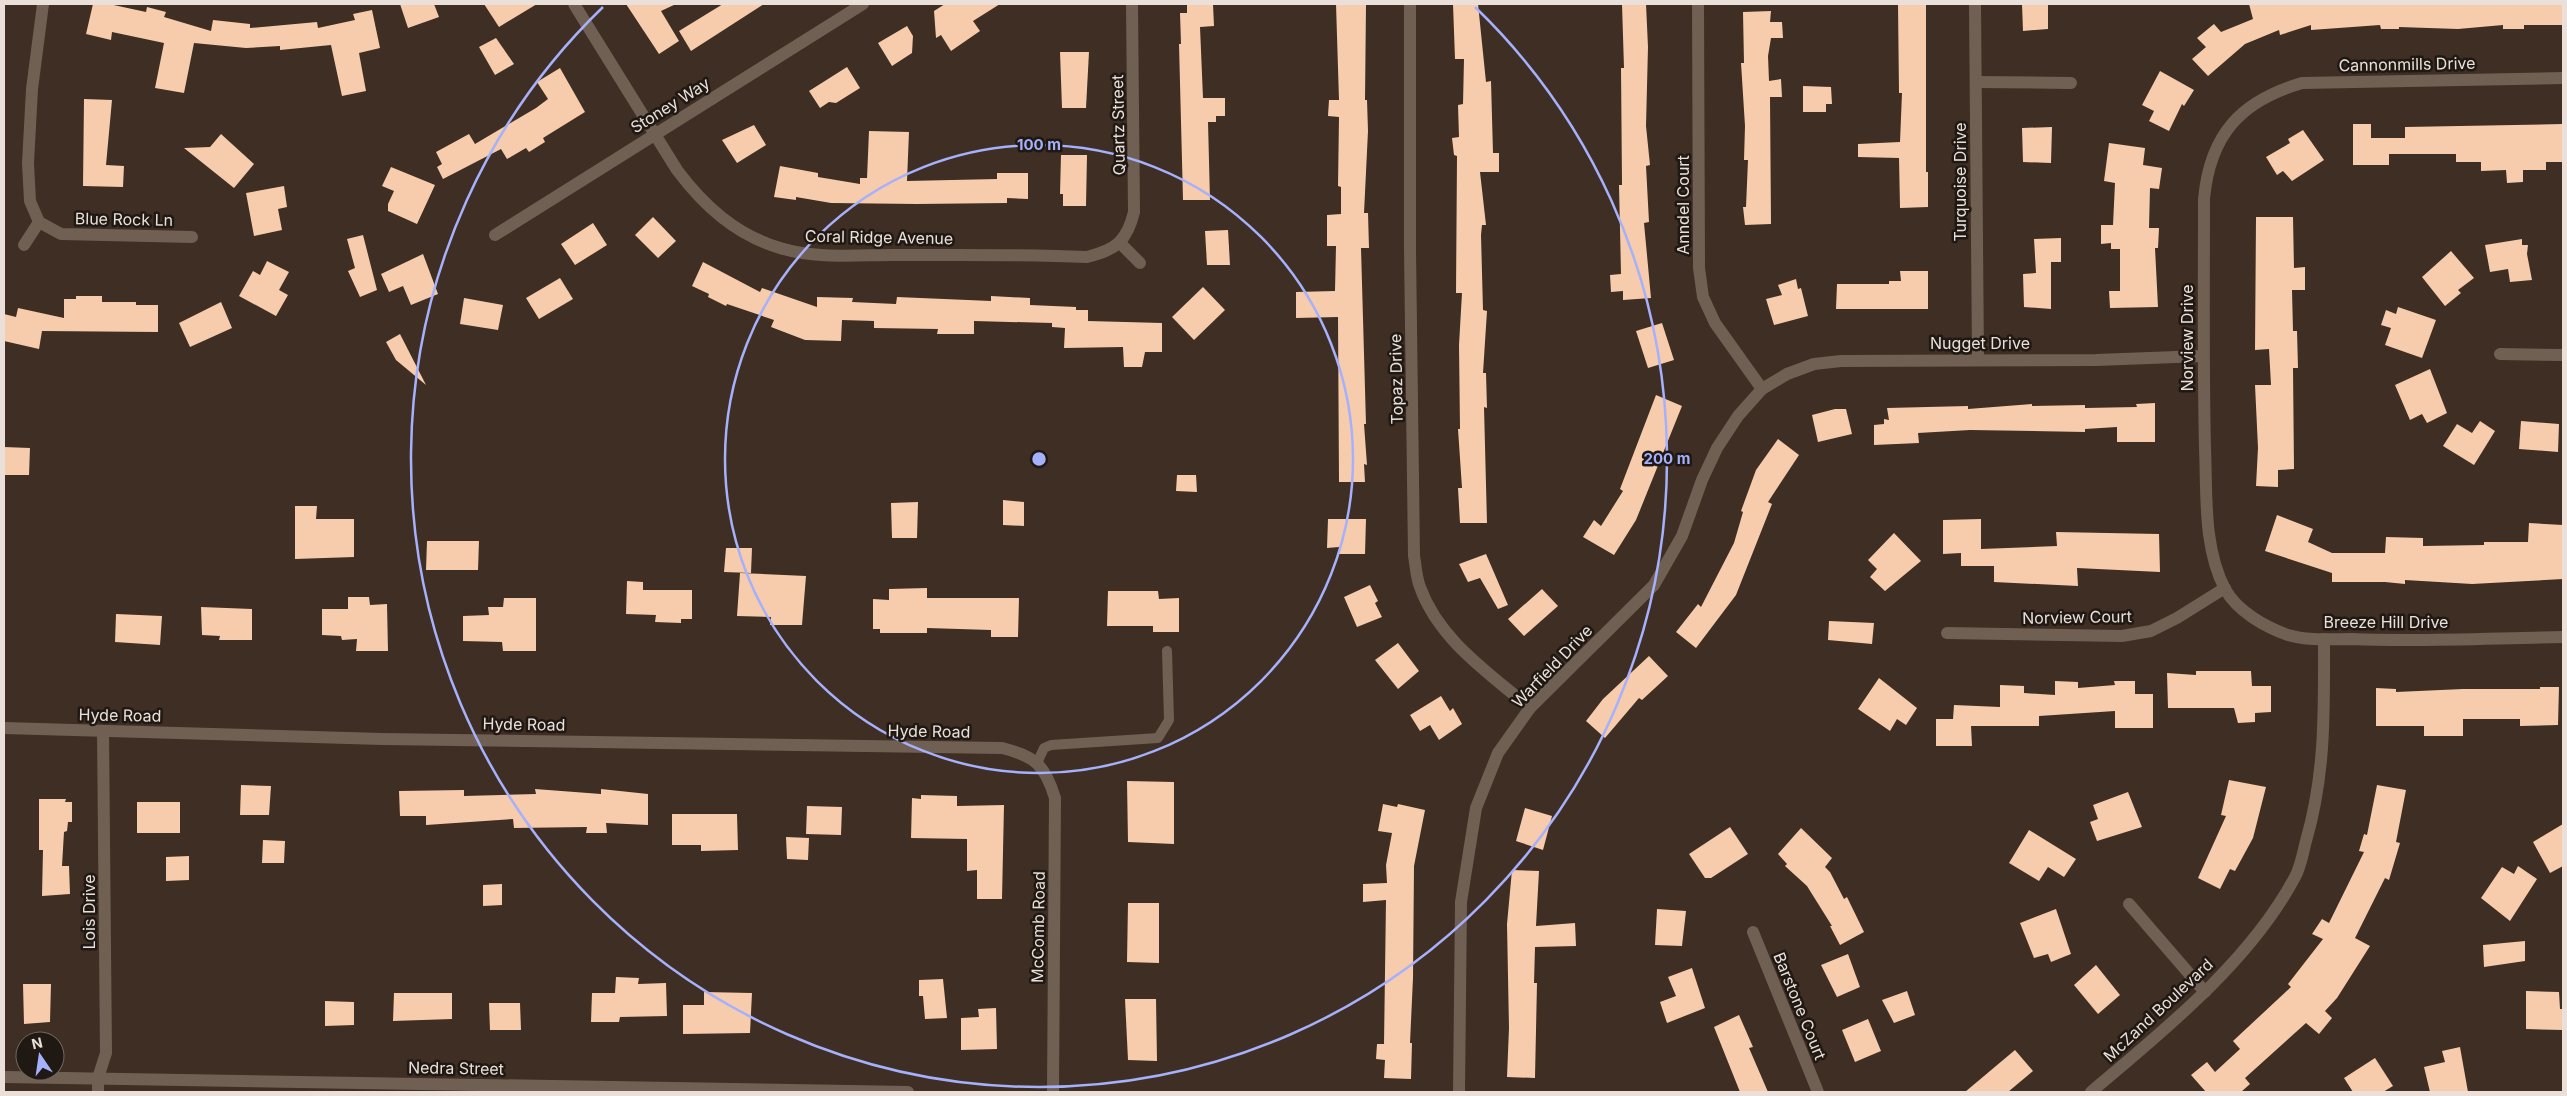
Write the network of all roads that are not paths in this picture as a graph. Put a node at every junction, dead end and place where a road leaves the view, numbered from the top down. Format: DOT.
graph roads {
  1 [pos="43,4"];
  2 [pos="574,4"];
  3 [pos="863,4"];
  4 [pos="1132,4"];
  5 [pos="1410,4"];
  6 [pos="1698,4"];
  7 [pos="1976,4"];
  8 [pos="2563,78"];
  9 [pos="1976,82"];
  10 [pos="2071,82"];
  11 [pos="2256,102"];
  12 [pos="655,133"];
  13 [pos="39,222"];
  14 [pos="495,235"];
  15 [pos="192,237"];
  16 [pos="1120,243"];
  17 [pos="24,245"];
  18 [pos="1140,263"];
  19 [pos="2500,354"];
  20 [pos="2563,355"];
  21 [pos="2203,356"];
  22 [pos="1978,359"];
  23 [pos="1762,389"];
  24 [pos="2225,588"];
  25 [pos="1947,633"];
  26 [pos="2563,637"];
  27 [pos="2324,638"];
  28 [pos="1167,651"];
  29 [pos="1530,708"];
  30 [pos="4,728"];
  31 [pos="103,731"];
  32 [pos="1039,764"];
  33 [pos="2129,904"];
  34 [pos="1753,932"];
  35 [pos="2205,992"];
  36 [pos="4,1077"];
  37 [pos="98,1078"];
  38 [pos="98,1092"];
  39 [pos="908,1092"];
  40 [pos="1053,1092"];
  41 [pos="1459,1092"];
  42 [pos="1818,1092"];
  43 [pos="2091,1092"];
  1 -- 13 [label="street"];
  2 -- 12 [label="street, Coral Ridge Avenue"];
  3 -- 12 [label="street, Stoney Way"];
  4 -- 16 [label="street, Quartz Street"];
  5 -- 29 [label="street, Topaz Drive"];
  6 -- 23 [label="street, Anndel Court"];
  7 -- 9 [label="street, Turquoise Drive"];
  8 -- 11 [label="street, Cannonmills Drive"];
  9 -- 10 [label="street"];
  9 -- 22 [label="street, Turquoise Drive"];
  11 -- 21 [label="street, Norview Drive"];
  12 -- 14 [label="street, Stoney Way"];
  12 -- 16 [label="street, Coral Ridge Avenue"];
  13 -- 15 [label="street, Blue Rock Ln"];
  13 -- 17 [label="street"];
  16 -- 18 [label="street"];
  19 -- 20 [label="street"];
  21 -- 22 [label="street, Nugget Drive"];
  21 -- 24 [label="street, Norview Drive"];
  22 -- 23 [label="street, Nugget Drive"];
  23 -- 29 [label="street, Warfield Drive"];
  24 -- 25 [label="street, Norview Court"];
  24 -- 27 [label="street, Breeze Hill Drive"];
  26 -- 27 [label="street, Breeze Hill Drive"];
  27 -- 35 [label="street, McZand Boulevard"];
  28 -- 32 [label="lane"];
  29 -- 41 [label="street, Warfield Drive"];
  30 -- 31 [label="street, Hyde Road"];
  31 -- 32 [label="street, Hyde Road"];
  31 -- 37 [label="street, Lois Drive"];
  32 -- 40 [label="street, McComb Road"];
  33 -- 35 [label="street"];
  34 -- 42 [label="street, Barstone Court"];
  35 -- 43 [label="street, McZand Boulevard"];
  36 -- 37 [label="street, Nedra Street"];
  37 -- 38 [label="street, Lois Drive"];
  37 -- 39 [label="street, Nedra Street"];
}
